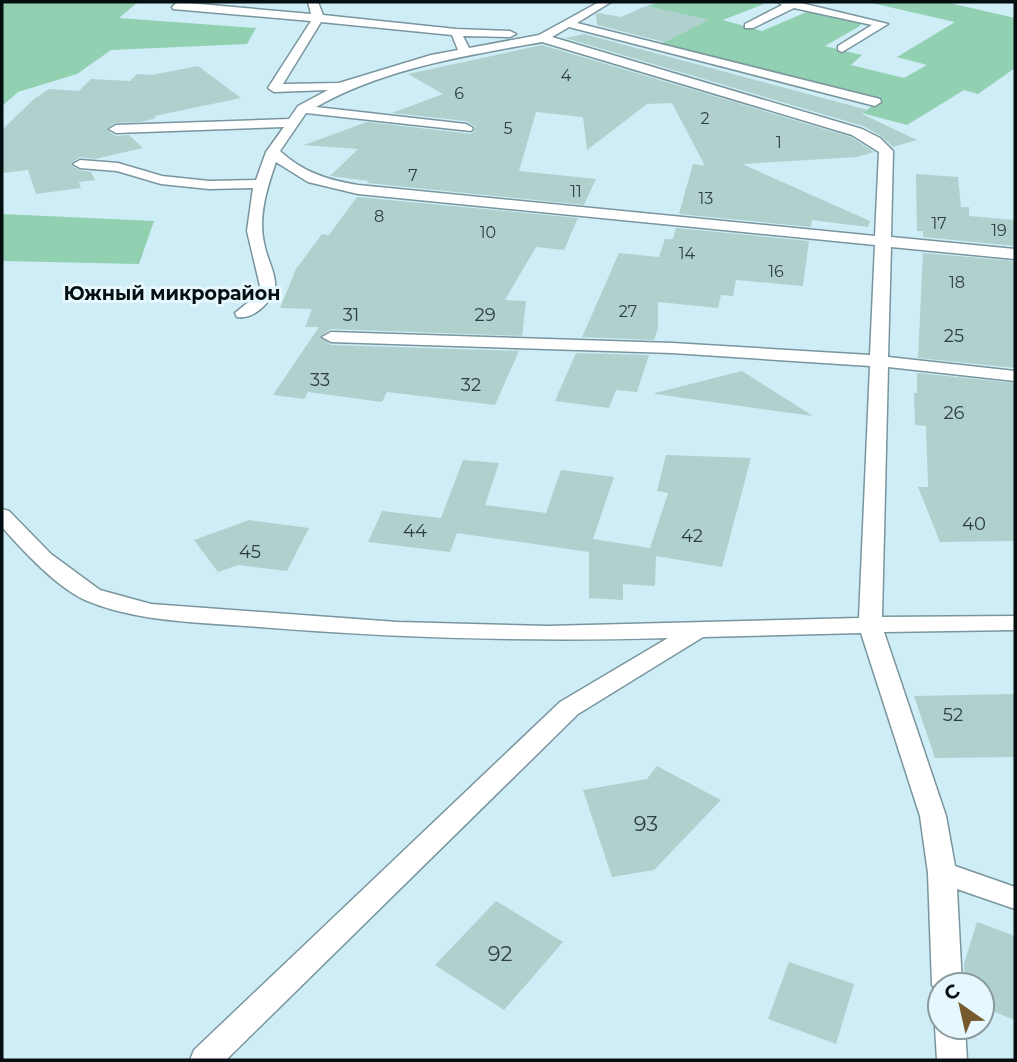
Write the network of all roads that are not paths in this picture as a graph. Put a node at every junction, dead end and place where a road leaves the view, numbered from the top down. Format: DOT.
graph roads {
  1 [pos="184,2"];
  2 [pos="313,2"];
  3 [pos="606,2"];
  4 [pos="788,3"];
  5 [pos="318,18"];
  6 [pos="569,24"];
  7 [pos="749,26"];
  8 [pos="456,32"];
  9 [pos="542,38"];
  10 [pos="842,48"];
  11 [pos="464,51"];
  12 [pos="344,86"];
  13 [pos="875,102"];
  14 [pos="303,109"];
  15 [pos="292,123"];
  16 [pos="466,128"];
  17 [pos="116,129"];
  18 [pos="273,152"];
  19 [pos="80,164"];
  20 [pos="260,184"];
  21 [pos="884,242"];
  22 [pos="1015,254"];
  23 [pos="243,313"];
  24 [pos="331,337"];
  25 [pos="880,361"];
  26 [pos="1015,376"];
  27 [pos="2,515"];
  28 [pos="1015,623"];
  29 [pos="870,625"];
  30 [pos="696,632"];
  31 [pos="942,873"];
  32 [pos="1015,898"];
  33 [pos="946,971"];
  34 [pos="951,1041"];
  35 [pos="205,1060"];
  36 [pos="952,1060"];
  1 -- 5 [label="lane"];
  2 -- 5 [label="lane"];
  3 -- 6 [label="lane"];
  4 -- 7 [label="lane"];
  4 -- 10 [label="lane"];
  5 -- 8 [label="lane"];
  5 -- 12 [label="lane"];
  6 -- 9 [label="lane"];
  6 -- 13 [label="lane"];
  8 -- 9 [label="lane"];
  8 -- 11 [label="lane"];
  9 -- 11 [label="lane"];
  9 -- 21 [label="lane"];
  11 -- 12 [label="lane"];
  12 -- 14 [label="lane"];
  14 -- 15 [label="lane"];
  14 -- 16 [label="lane"];
  15 -- 17 [label="lane"];
  15 -- 18 [label="lane"];
  18 -- 20 [label="lane"];
  18 -- 21 [label="lane"];
  19 -- 20 [label="lane"];
  20 -- 23 [label="lane"];
  21 -- 22 [label="lane"];
  21 -- 25 [label="lane"];
  24 -- 25 [label="lane"];
  25 -- 26 [label="lane"];
  25 -- 29 [label="lane"];
  27 -- 30 [label="lane"];
  28 -- 29 [label="lane"];
  29 -- 30 [label="lane"];
  29 -- 31 [label="lane"];
  30 -- 35 [label="lane"];
  31 -- 32 [label="lane"];
  31 -- 33 [label="lane"];
  34 -- 36 [label="lane"];
}
